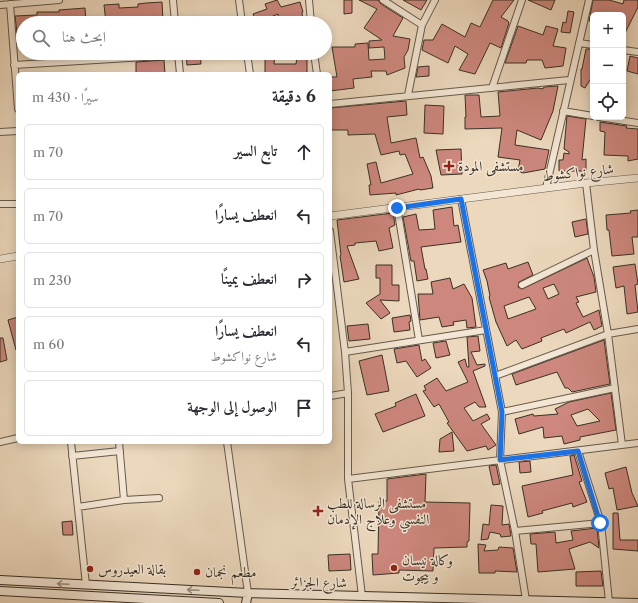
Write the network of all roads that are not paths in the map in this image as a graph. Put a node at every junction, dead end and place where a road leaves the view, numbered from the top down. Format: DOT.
graph roads {
  1 [pos="59,0"];
  2 [pos="173,0"];
  3 [pos="239,0"];
  4 [pos="309,0"];
  5 [pos="383,0"];
  6 [pos="435,0"];
  7 [pos="522,0"];
  8 [pos="589,0"];
  9 [pos="5,3"];
  10 [pos="174,16"];
  11 [pos="241,16"];
  12 [pos="310,16"];
  13 [pos="422,25"];
  14 [pos="579,43"];
  15 [pos="590,45"];
  16 [pos="626,50"];
  17 [pos="638,52"];
  18 [pos="96,60"];
  19 [pos="179,60"];
  20 [pos="248,60"];
  21 [pos="315,60"];
  22 [pos="14,66"];
  23 [pos="180,72"];
  24 [pos="250,72"];
  25 [pos="317,72"];
  26 [pos="570,80"];
  27 [pos="16,88"];
  28 [pos="492,88"];
  29 [pos="408,95"];
  30 [pos="332,104"];
  31 [pos="563,111"];
  32 [pos="590,116"];
  33 [pos="618,120"];
  34 [pos="638,123"];
  35 [pos="16,131"];
  36 [pos="0,132"];
  37 [pos="638,178"];
  38 [pos="586,183"];
  39 [pos="546,188"];
  40 [pos="461,199"];
  41 [pos="0,204"];
  42 [pos="16,204"];
  43 [pos="397,208"];
  44 [pos="332,216"];
  45 [pos="332,247"];
  46 [pos="594,250"];
  47 [pos="16,256"];
  48 [pos="0,259"];
  49 [pos="522,285"];
  50 [pos="638,329"];
  51 [pos="486,330"];
  52 [pos="608,334"];
  53 [pos="419,340"];
  54 [pos="345,352"];
  55 [pos="495,376"];
  56 [pos="615,388"];
  57 [pos="348,393"];
  58 [pos="332,396"];
  59 [pos="502,412"];
  60 [pos="16,438"];
  61 [pos="0,442"];
  62 [pos="638,443"];
  63 [pos="71,444"];
  64 [pos="119,444"];
  65 [pos="227,444"];
  66 [pos="622,445"];
  67 [pos="120,451"];
  68 [pos="578,451"];
  69 [pos="72,456"];
  70 [pos="500,460"];
  71 [pos="348,479"];
  72 [pos="159,498"];
  73 [pos="124,500"];
  74 [pos="78,507"];
  75 [pos="600,523"];
  76 [pos="515,530"];
  77 [pos="0,580"];
  78 [pos="86,585"];
  79 [pos="0,591"];
  80 [pos="248,593"];
  81 [pos="362,596"];
  82 [pos="443,600"];
  83 [pos="526,600"];
  84 [pos="609,602"];
  85 [pos="219,603"];
  86 [pos="246,603"];
  87 [pos="638,603"];
  1 -- 9 [label="street"];
  2 -- 10 [label="street"];
  3 -- 11 [label="street"];
  4 -- 12 [label="street"];
  5 -- 13 [label="street"];
  6 -- 13 [label="street"];
  7 -- 28 [label="street"];
  8 -- 14 [label="street"];
  9 -- 22 [label="street"];
  13 -- 29 [label="street"];
  14 -- 15 [label="street"];
  14 -- 26 [label="street"];
  16 -- 17 [label="street"];
  18 -- 22 [label="street"];
  19 -- 23 [label="street"];
  20 -- 24 [label="street"];
  21 -- 25 [label="street"];
  22 -- 27 [label="street"];
  26 -- 28 [label="street"];
  26 -- 31 [label="street"];
  28 -- 29 [label="street"];
  29 -- 30 [label="street"];
  31 -- 32 [label="street"];
  31 -- 39 [label="street"];
  33 -- 34 [label="street"];
  35 -- 36 [label="street"];
  37 -- 38 [label="street, شارع نواكشوط"];
  38 -- 39 [label="street, شارع نواكشوط"];
  38 -- 46 [label="street"];
  39 -- 40 [label="street, شارع نواكشوط"];
  40 -- 43 [label="street, شارع نواكشوط"];
  40 -- 51 [label="street"];
  41 -- 42 [label="street"];
  43 -- 44 [label="street, شارع نواكشوط"];
  43 -- 53 [label="street"];
  45 -- 54 [label="street"];
  46 -- 49 [label="street"];
  46 -- 52 [label="street"];
  47 -- 48 [label="street"];
  50 -- 52 [label="street"];
  51 -- 53 [label="street"];
  51 -- 55 [label="street"];
  52 -- 55 [label="street"];
  52 -- 56 [label="street"];
  53 -- 54 [label="street"];
  54 -- 57 [label="street"];
  55 -- 59 [label="street"];
  56 -- 59 [label="street"];
  56 -- 66 [label="street"];
  57 -- 58 [label="street"];
  57 -- 71 [label="street"];
  59 -- 70 [label="street"];
  60 -- 61 [label="street"];
  62 -- 66 [label="street"];
  63 -- 69 [label="street"];
  64 -- 67 [label="street"];
  65 -- 80 [label="street"];
  66 -- 68 [label="street"];
  67 -- 69 [label="street"];
  67 -- 73 [label="street"];
  68 -- 70 [label="street"];
  68 -- 75 [label="street"];
  69 -- 74 [label="street"];
  70 -- 71 [label="street"];
  70 -- 76 [label="street"];
  71 -- 81 [label="street"];
  72 -- 73 [label="street"];
  73 -- 74 [label="street"];
  74 -- 78 [label="street"];
  75 -- 76 [label="street"];
  75 -- 84 [label="street"];
  76 -- 83 [label="street"];
  78 -- 77 [label="main road, شارع الجزائر, one-way"];
  80 -- 78 [label="main road, شارع الجزائر, one-way"];
  79 -- 85 [label="main road"];
  80 -- 81 [label="main road, شارع الجزائر"];
  80 -- 86 [label="main road"];
  81 -- 82 [label="main road, شارع الجزائر"];
  82 -- 83 [label="main road, شارع الجزائر"];
  83 -- 84 [label="main road, شارع الجزائر"];
  84 -- 87 [label="main road, شارع الجزائر"];
}
